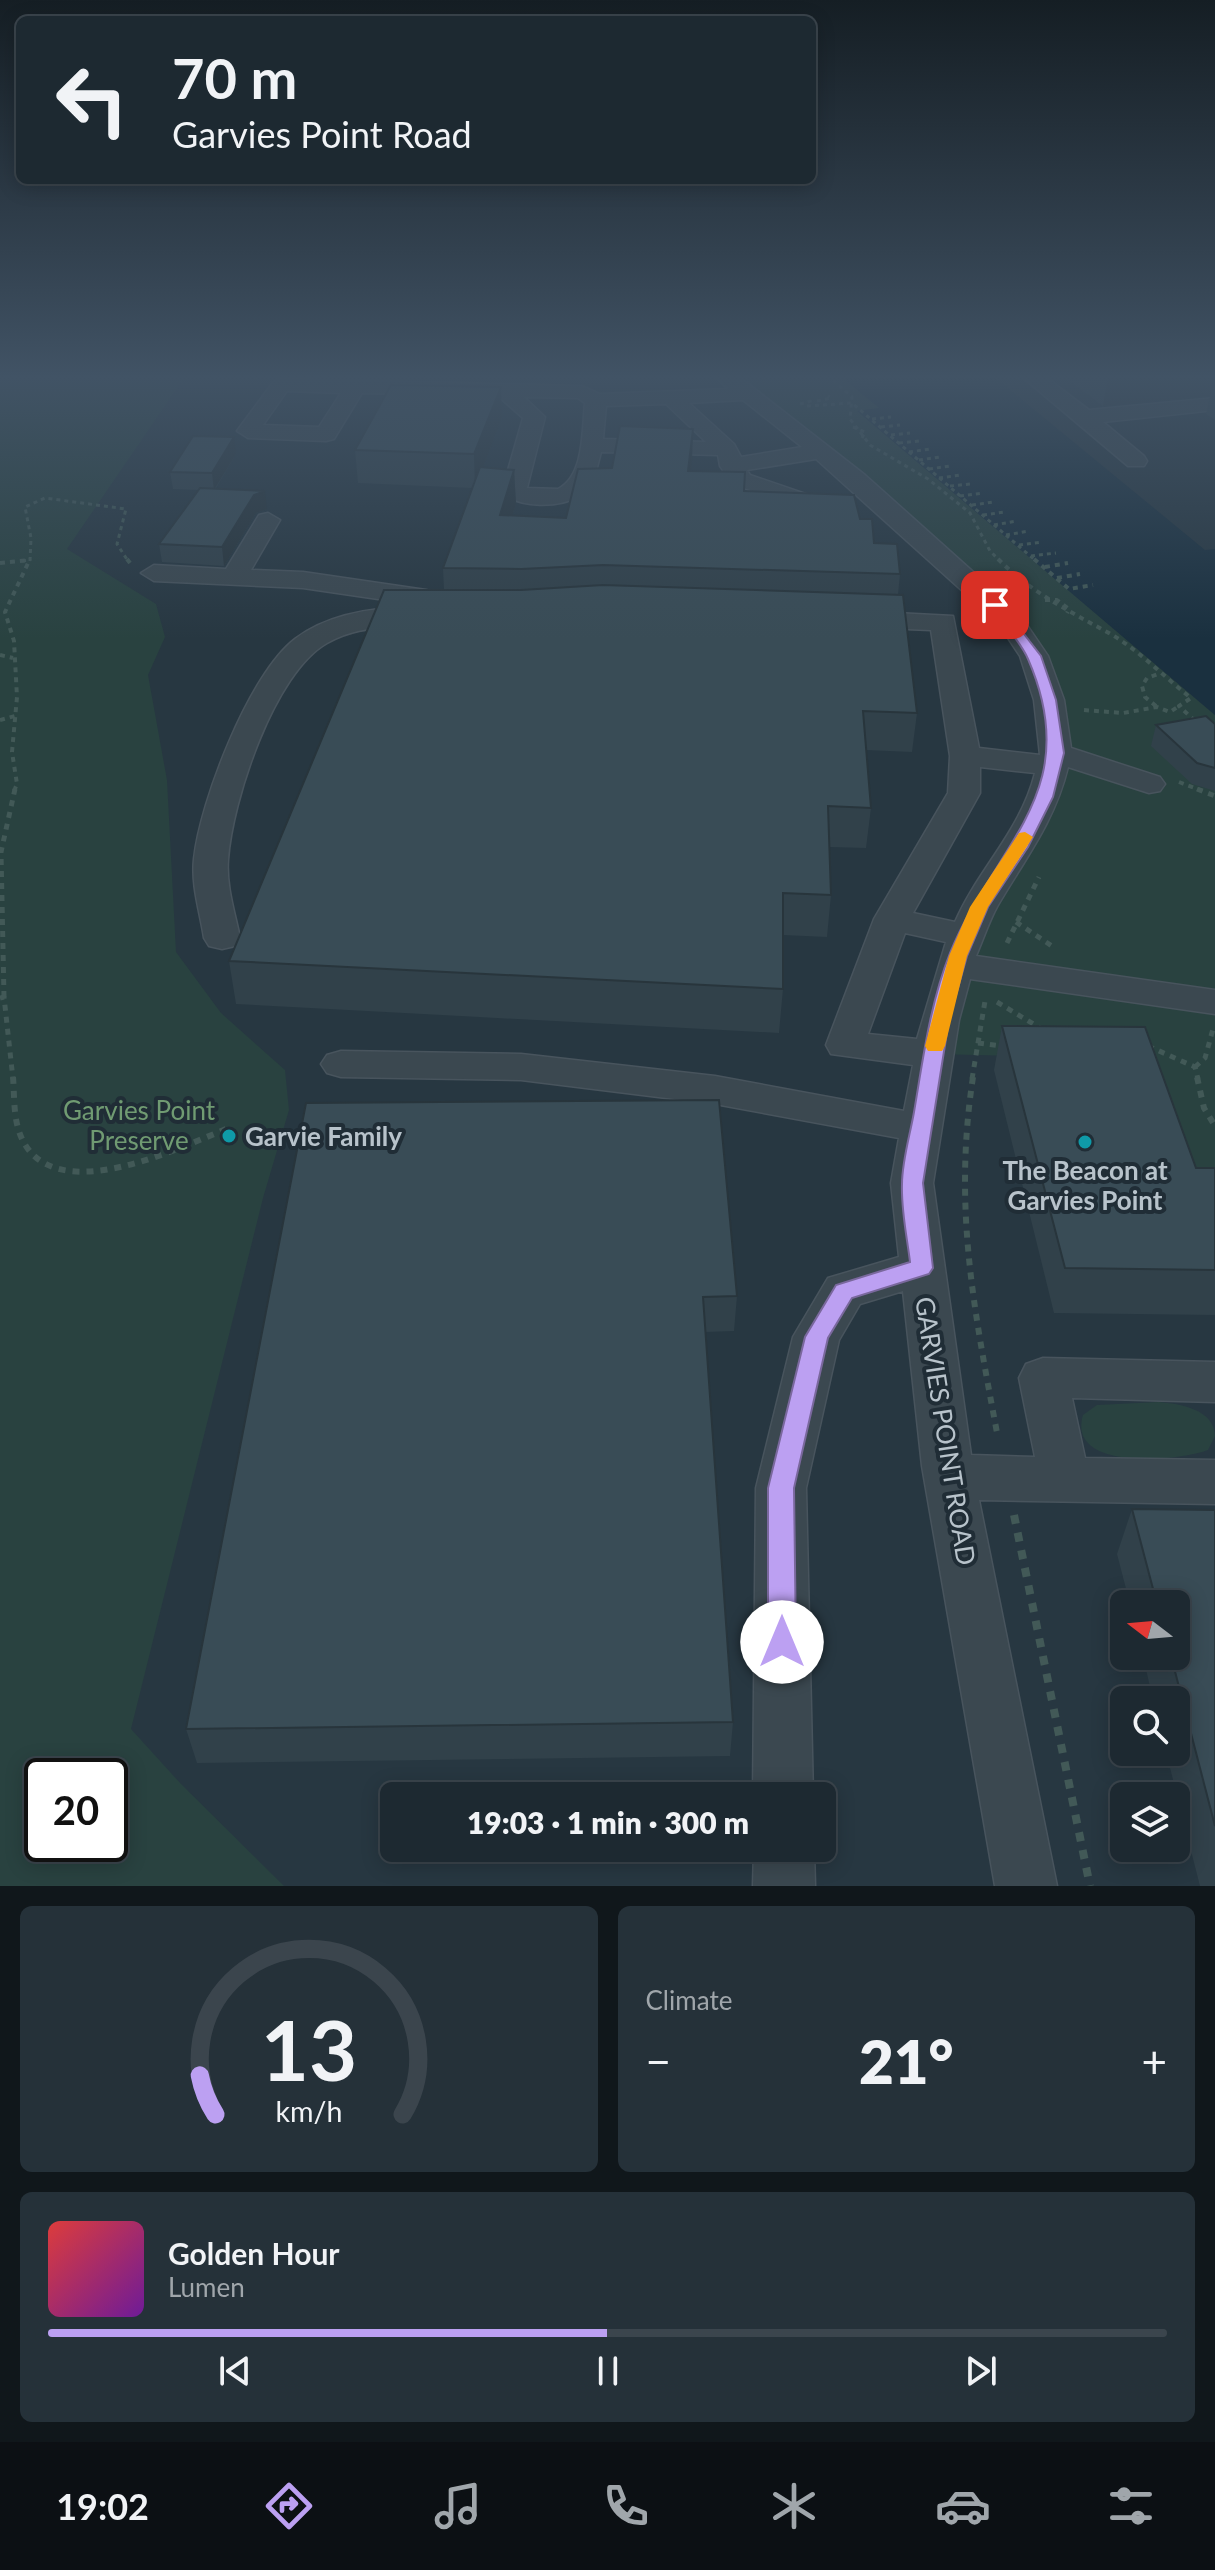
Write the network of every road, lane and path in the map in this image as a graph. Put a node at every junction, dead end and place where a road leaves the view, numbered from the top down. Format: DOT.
graph roads {
  1 [pos="522,463"];
  2 [pos="587,463"];
  3 [pos="732,463"];
  4 [pos="836,463"];
  5 [pos="902,463"];
  6 [pos="922,463"];
  7 [pos="950,466"];
  8 [pos="929,469"];
  9 [pos="961,475"];
  10 [pos="939,478"];
  11 [pos="971,484"];
  12 [pos="950,486"];
  13 [pos="983,493"];
  14 [pos="960,496"];
  15 [pos="994,502"];
  16 [pos="972,505"];
  17 [pos="895,512"];
  18 [pos="1005,512"];
  19 [pos="983,515"];
  20 [pos="268,520"];
  21 [pos="1017,521"];
  22 [pos="994,525"];
  23 [pos="1029,531"];
  24 [pos="1006,535"];
  25 [pos="1042,542"];
  26 [pos="1018,545"];
  27 [pos="1056,553"];
  28 [pos="1031,556"];
  29 [pos="30,560"];
  30 [pos="0,563"];
  31 [pos="1068,563"];
  32 [pos="1044,567"];
  33 [pos="154,573"];
  34 [pos="1080,574"];
  35 [pos="234,577"];
  36 [pos="1056,578"];
  37 [pos="1093,585"];
  38 [pos="2,614"];
  39 [pos="825,618"];
  40 [pos="974,624"];
  41 [pos="0,655"];
  42 [pos="13,658"];
  43 [pos="1161,673"];
  44 [pos="1179,706"];
  45 [pos="1157,707"];
  46 [pos="1083,710"];
  47 [pos="15,716"];
  48 [pos="0,720"];
  49 [pos="1204,728"];
  50 [pos="965,756"];
  51 [pos="1055,759"];
  52 [pos="1149,784"];
  53 [pos="0,798"];
  54 [pos="9,799"];
  55 [pos="1,852"];
  56 [pos="892,919"];
  57 [pos="1016,922"];
  58 [pos="222,938"];
  59 [pos="1062,948"];
  60 [pos="961,951"];
  61 [pos="986,994"];
  62 [pos="2,997"];
  63 [pos="1215,1002"];
  64 [pos="1051,1035"];
  65 [pos="1135,1042"];
  66 [pos="978,1043"];
  67 [pos="1011,1047"];
  68 [pos="933,1054"];
  69 [pos="341,1064"];
  70 [pos="1215,1126"];
  71 [pos="921,1128"];
  72 [pos="226,1129"];
  73 [pos="921,1268"];
  74 [pos="1215,1382"];
  75 [pos="949,1477"];
  76 [pos="1065,1479"];
  77 [pos="1215,1482"];
  78 [pos="783,1782"];
  79 [pos="784,1862"];
  80 [pos="784,1886"];
  81 [pos="1026,1886"];
  1 -- 2 [label="street"];
  3 -- 17 [label="street"];
  4 -- 17 [label="street, GARVIES POINT ROAD"];
  5 -- 43 [label="path"];
  6 -- 8 [label="path"];
  7 -- 8 [label="path"];
  8 -- 10 [label="path"];
  9 -- 10 [label="path"];
  10 -- 12 [label="path"];
  11 -- 12 [label="path"];
  12 -- 14 [label="path"];
  13 -- 14 [label="path"];
  14 -- 16 [label="path"];
  15 -- 16 [label="path"];
  16 -- 19 [label="path"];
  17 -- 40 [label="street, GARVIES POINT ROAD"];
  18 -- 19 [label="path"];
  19 -- 22 [label="path"];
  20 -- 35 [label="street"];
  21 -- 22 [label="path"];
  22 -- 24 [label="path"];
  23 -- 24 [label="path"];
  24 -- 26 [label="path"];
  25 -- 26 [label="path"];
  26 -- 28 [label="path"];
  27 -- 28 [label="path"];
  28 -- 32 [label="path"];
  29 -- 30 [label="path"];
  29 -- 33 [label="path"];
  29 -- 38 [label="path"];
  31 -- 32 [label="path"];
  32 -- 36 [label="path"];
  33 -- 35 [label="street"];
  34 -- 36 [label="path"];
  35 -- 58 [label="street"];
  36 -- 37 [label="path"];
  38 -- 42 [label="path"];
  39 -- 40 [label="street"];
  40 -- 50 [label="street"];
  40 -- 51 [label="street, GARVIES POINT ROAD"];
  41 -- 42 [label="path"];
  42 -- 47 [label="path"];
  43 -- 44 [label="path"];
  43 -- 45 [label="path"];
  44 -- 45 [label="path"];
  44 -- 49 [label="path"];
  45 -- 46 [label="path"];
  47 -- 48 [label="path"];
  47 -- 54 [label="path"];
  50 -- 51 [label="street"];
  50 -- 56 [label="street"];
  51 -- 52 [label="street"];
  51 -- 60 [label="street, GARVIES POINT ROAD"];
  53 -- 54 [label="path"];
  54 -- 55 [label="path"];
  55 -- 62 [label="path"];
  56 -- 60 [label="street"];
  56 -- 68 [label="street"];
  57 -- 59 [label="path"];
  60 -- 63 [label="street"];
  60 -- 68 [label="street, GARVIES POINT ROAD"];
  61 -- 64 [label="path"];
  62 -- 72 [label="path"];
  65 -- 70 [label="path"];
  66 -- 67 [label="path"];
  68 -- 71 [label="street, GARVIES POINT ROAD"];
  69 -- 71 [label="street"];
  71 -- 73 [label="street, GARVIES POINT ROAD"];
  73 -- 75 [label="street, GARVIES POINT ROAD"];
  73 -- 78 [label="street"];
  74 -- 76 [label="street"];
  75 -- 76 [label="street"];
  75 -- 81 [label="street, GARVIES POINT ROAD"];
  76 -- 77 [label="street"];
  79 -- 80 [label="street"];
}
